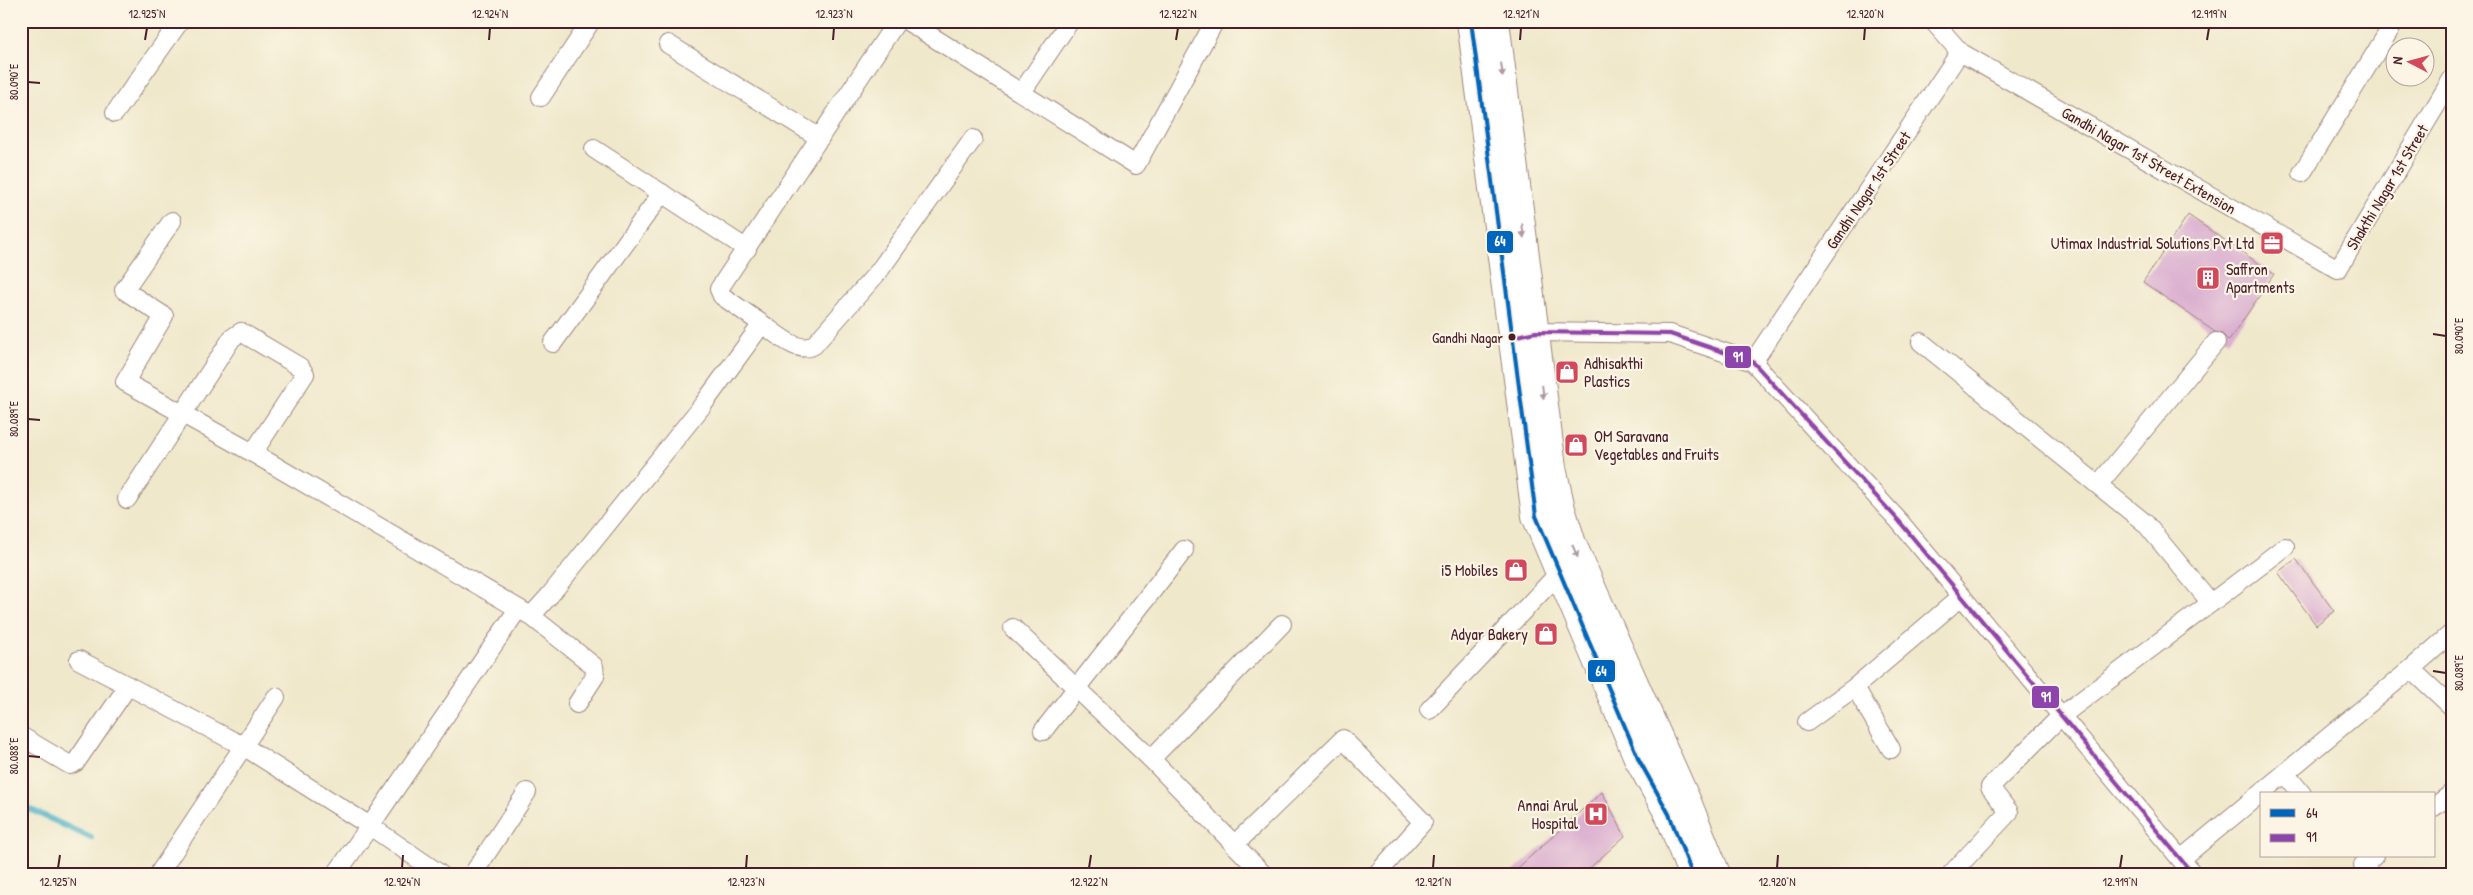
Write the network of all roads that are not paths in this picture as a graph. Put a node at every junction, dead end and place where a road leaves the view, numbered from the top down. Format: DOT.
graph roads {
  1 [pos="180,21"];
  2 [pos="592,21"];
  3 [pos="897,21"];
  4 [pos="907,21"];
  5 [pos="1070,21"];
  6 [pos="1215,21"];
  7 [pos="1471,21"];
  8 [pos="1496,21"];
  9 [pos="1933,21"];
  10 [pos="2395,21"];
  11 [pos="668,44"];
  12 [pos="1960,52"];
  13 [pos="2452,79"];
  14 [pos="1022,92"];
  15 [pos="541,98"];
  16 [pos="115,113"];
  17 [pos="820,138"];
  18 [pos="973,139"];
  19 [pos="594,149"];
  20 [pos="2302,173"];
  21 [pos="662,193"];
  22 [pos="172,221"];
  23 [pos="747,249"];
  24 [pos="2338,269"];
  25 [pos="762,324"];
  26 [pos="1524,335"];
  27 [pos="1921,342"];
  28 [pos="2216,342"];
  29 [pos="553,343"];
  30 [pos="1753,362"];
  31 [pos="182,415"];
  32 [pos="253,453"];
  33 [pos="2098,484"];
  34 [pos="127,499"];
  35 [pos="2285,547"];
  36 [pos="1184,550"];
  37 [pos="1559,573"];
  38 [pos="1962,596"];
  39 [pos="2211,603"];
  40 [pos="524,613"];
  41 [pos="1282,624"];
  42 [pos="1013,628"];
  43 [pos="2452,633"];
  44 [pos="79,660"];
  45 [pos="2411,668"];
  46 [pos="128,686"];
  47 [pos="1077,687"];
  48 [pos="1856,687"];
  49 [pos="276,697"];
  50 [pos="577,704"];
  51 [pos="2452,707"];
  52 [pos="1429,710"];
  53 [pos="2061,716"];
  54 [pos="1807,722"];
  55 [pos="1043,731"];
  56 [pos="21,736"];
  57 [pos="243,746"];
  58 [pos="1891,749"];
  59 [pos="1151,758"];
  60 [pos="2285,773"];
  61 [pos="527,792"];
  62 [pos="2262,792"];
  63 [pos="2300,792"];
  64 [pos="2452,793"];
  65 [pos="2260,794"];
  66 [pos="2436,805"];
  67 [pos="370,826"];
  68 [pos="1234,845"];
  69 [pos="2181,859"];
  70 [pos="160,873"];
  71 [pos="336,874"];
  72 [pos="440,874"];
  73 [pos="474,874"];
  74 [pos="1263,874"];
  75 [pos="1377,874"];
  76 [pos="1692,874"];
  77 [pos="1716,874"];
  78 [pos="1950,874"];
  79 [pos="2192,874"];
  1 -- 16 [label="street"];
  2 -- 15 [label="street"];
  3 -- 17 [label="street"];
  4 -- 14 [label="street"];
  5 -- 14 [label="street"];
  6 -- 14 [label="street"];
  7 -- 26 [label="main road"];
  8 -- 26 [label="main road, one-way"];
  9 -- 12 [label="street"];
  10 -- 20 [label="street"];
  11 -- 17 [label="street"];
  12 -- 24 [label="street, Gandhi Nagar 1st Street Extension"];
  12 -- 30 [label="street, Gandhi Nagar 1st Street"];
  13 -- 24 [label="street, Shakthi Nagar 1st Street"];
  17 -- 23 [label="street"];
  18 -- 25 [label="street"];
  19 -- 21 [label="street"];
  21 -- 23 [label="street"];
  21 -- 29 [label="street"];
  22 -- 31 [label="street"];
  23 -- 25 [label="street"];
  25 -- 40 [label="street"];
  26 -- 30 [label="street"];
  26 -- 37 [label="main road"];
  26 -- 77 [label="main road, one-way"];
  27 -- 33 [label="street"];
  28 -- 33 [label="street"];
  30 -- 38 [label="street"];
  31 -- 32 [label="street"];
  31 -- 32 [label="street"];
  31 -- 34 [label="street"];
  32 -- 40 [label="street"];
  33 -- 39 [label="street"];
  35 -- 39 [label="street"];
  36 -- 47 [label="street"];
  37 -- 52 [label="street"];
  37 -- 76 [label="main road"];
  38 -- 48 [label="street"];
  38 -- 53 [label="street"];
  39 -- 53 [label="street"];
  40 -- 50 [label="street"];
  40 -- 67 [label="street"];
  41 -- 59 [label="street"];
  42 -- 47 [label="street"];
  43 -- 45 [label="street"];
  44 -- 46 [label="street"];
  45 -- 51 [label="street"];
  45 -- 60 [label="street"];
  46 -- 56 [label="street"];
  46 -- 57 [label="street"];
  47 -- 55 [label="street"];
  47 -- 59 [label="street"];
  48 -- 54 [label="street"];
  48 -- 58 [label="street"];
  49 -- 57 [label="street"];
  53 -- 69 [label="street"];
  53 -- 78 [label="street"];
  57 -- 67 [label="street"];
  57 -- 70 [label="street"];
  59 -- 68 [label="street"];
  60 -- 62 [label="street"];
  60 -- 63 [label="street"];
  61 -- 73 [label="street"];
  64 -- 66 [label="street"];
  65 -- 69 [label="street"];
  67 -- 71 [label="street"];
  67 -- 72 [label="street"];
  68 -- 74 [label="street"];
  68 -- 75 [label="street"];
  69 -- 79 [label="street"];
}
